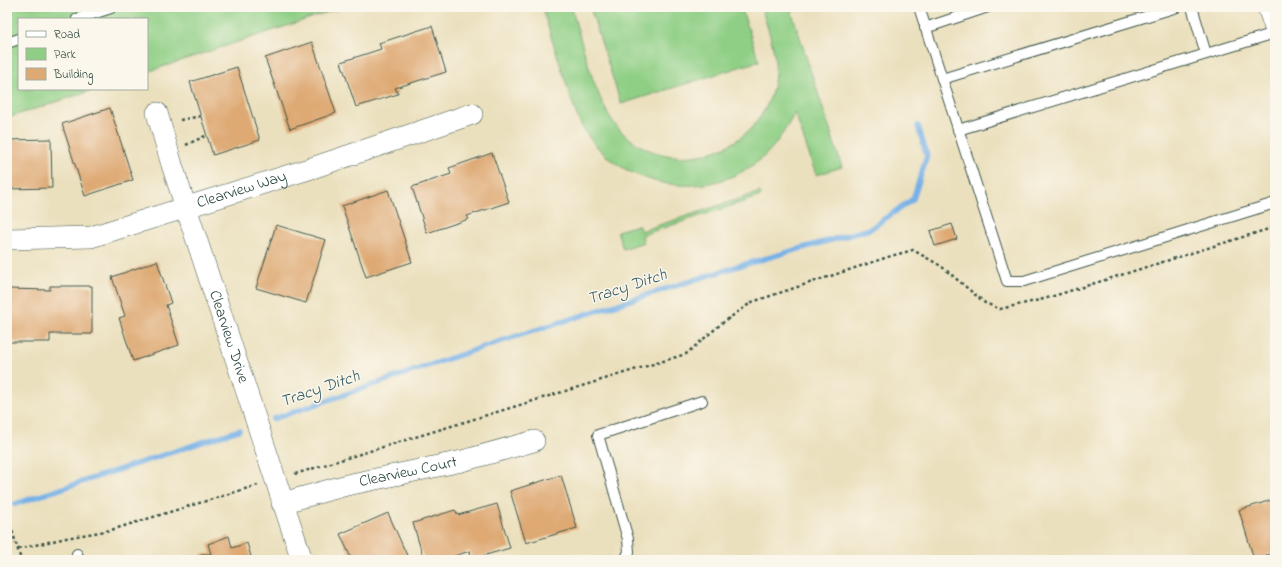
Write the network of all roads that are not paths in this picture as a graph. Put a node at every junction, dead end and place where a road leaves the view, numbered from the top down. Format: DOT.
graph roads {
  1 [pos="919,7"];
  2 [pos="988,7"];
  3 [pos="1177,7"];
  4 [pos="1192,7"];
  5 [pos="1268,7"];
  6 [pos="111,8"];
  7 [pos="80,18"];
  8 [pos="925,28"];
  9 [pos="1275,28"];
  10 [pos="1275,33"];
  11 [pos="18,39"];
  12 [pos="7,43"];
  13 [pos="1206,54"];
  14 [pos="942,79"];
  15 [pos="157,113"];
  16 [pos="472,114"];
  17 [pos="958,130"];
  18 [pos="1275,203"];
  19 [pos="186,208"];
  20 [pos="7,239"];
  21 [pos="702,401"];
  22 [pos="534,441"];
  23 [pos="282,503"];
  24 [pos="302,560"];
  25 [pos="625,560"];
  1 -- 8 [label="lane"];
  2 -- 8 [label="lane"];
  3 -- 14 [label="lane"];
  4 -- 13 [label="lane"];
  5 -- 9 [label="street"];
  6 -- 7 [label="lane"];
  8 -- 14 [label="lane"];
  10 -- 13 [label="lane"];
  11 -- 12 [label="lane"];
  13 -- 17 [label="lane"];
  14 -- 17 [label="lane"];
  15 -- 19 [label="street, Clearview Drive"];
  16 -- 19 [label="street, Clearview Way"];
  17 -- 18 [label="lane"];
  19 -- 20 [label="street, Clearview Way"];
  19 -- 23 [label="street, Clearview Drive"];
  21 -- 25 [label="lane"];
  22 -- 23 [label="street, Clearview Court"];
  23 -- 24 [label="street, Clearview Drive"];
}
